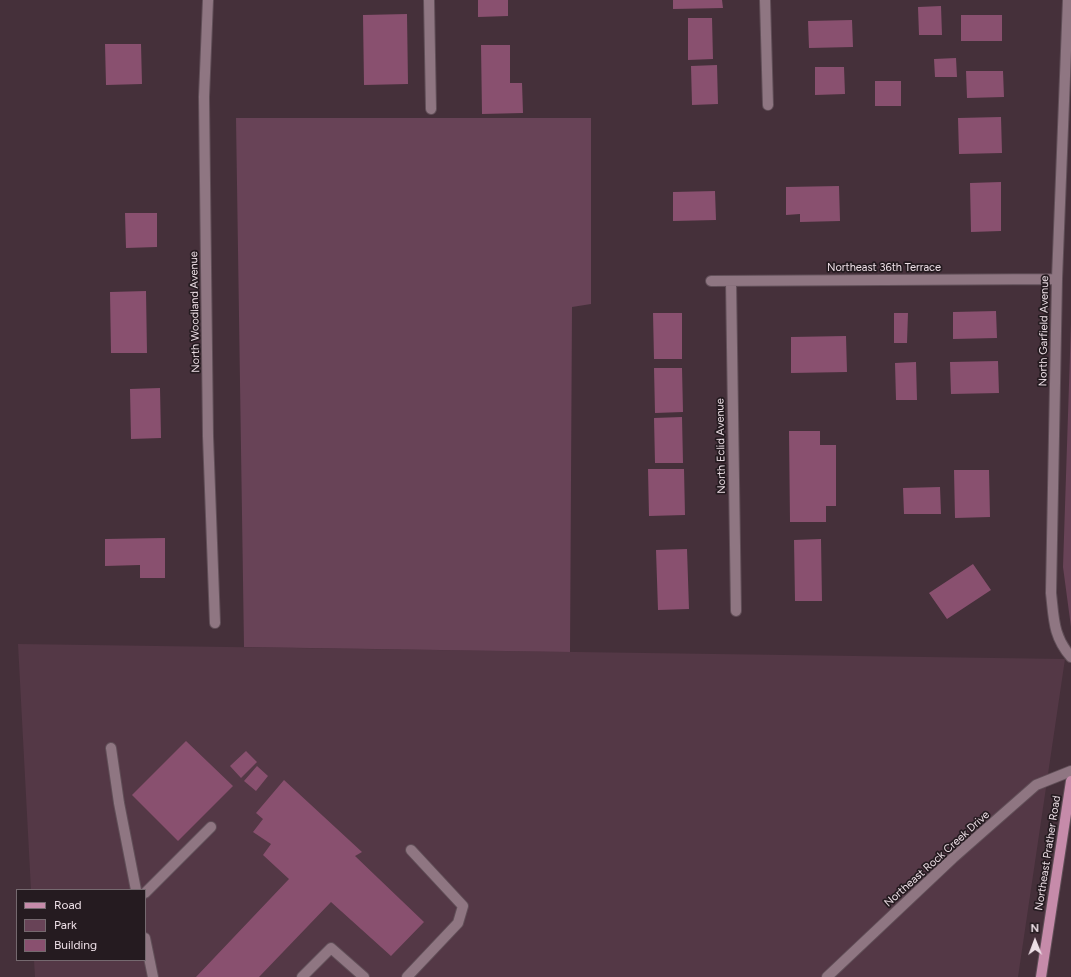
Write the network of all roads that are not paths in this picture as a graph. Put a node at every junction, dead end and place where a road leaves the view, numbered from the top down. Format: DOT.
graph roads {
  1 [pos="208,0"];
  2 [pos="428,0"];
  3 [pos="766,0"];
  4 [pos="1068,0"];
  5 [pos="768,105"];
  6 [pos="431,109"];
  7 [pos="1057,279"];
  8 [pos="711,281"];
  9 [pos="731,281"];
  10 [pos="736,611"];
  11 [pos="215,623"];
  12 [pos="1071,657"];
  13 [pos="111,748"];
  14 [pos="1071,771"];
  15 [pos="1071,781"];
  16 [pos="211,827"];
  17 [pos="411,850"];
  18 [pos="136,889"];
  19 [pos="146,892"];
  20 [pos="146,943"];
  21 [pos="153,977"];
  22 [pos="302,977"];
  23 [pos="364,977"];
  24 [pos="407,977"];
  25 [pos="827,977"];
  26 [pos="1041,977"];
  1 -- 11 [label="street, North Woodland Avenue"];
  2 -- 6 [label="street"];
  3 -- 5 [label="street"];
  4 -- 7 [label="street, North Garfield Avenue"];
  7 -- 9 [label="street, Northeast 36th Terrace"];
  7 -- 12 [label="street, North Garfield Avenue"];
  8 -- 9 [label="street, Northeast 36th Terrace"];
  9 -- 10 [label="street, North Eclid Avenue"];
  13 -- 18 [label="street"];
  14 -- 25 [label="street, Northeast Rock Creek Drive"];
  15 -- 26 [label="main road, Northeast Prather Road"];
  16 -- 19 [label="street"];
  17 -- 24 [label="street"];
  20 -- 21 [label="street"];
  22 -- 23 [label="street"];
}
